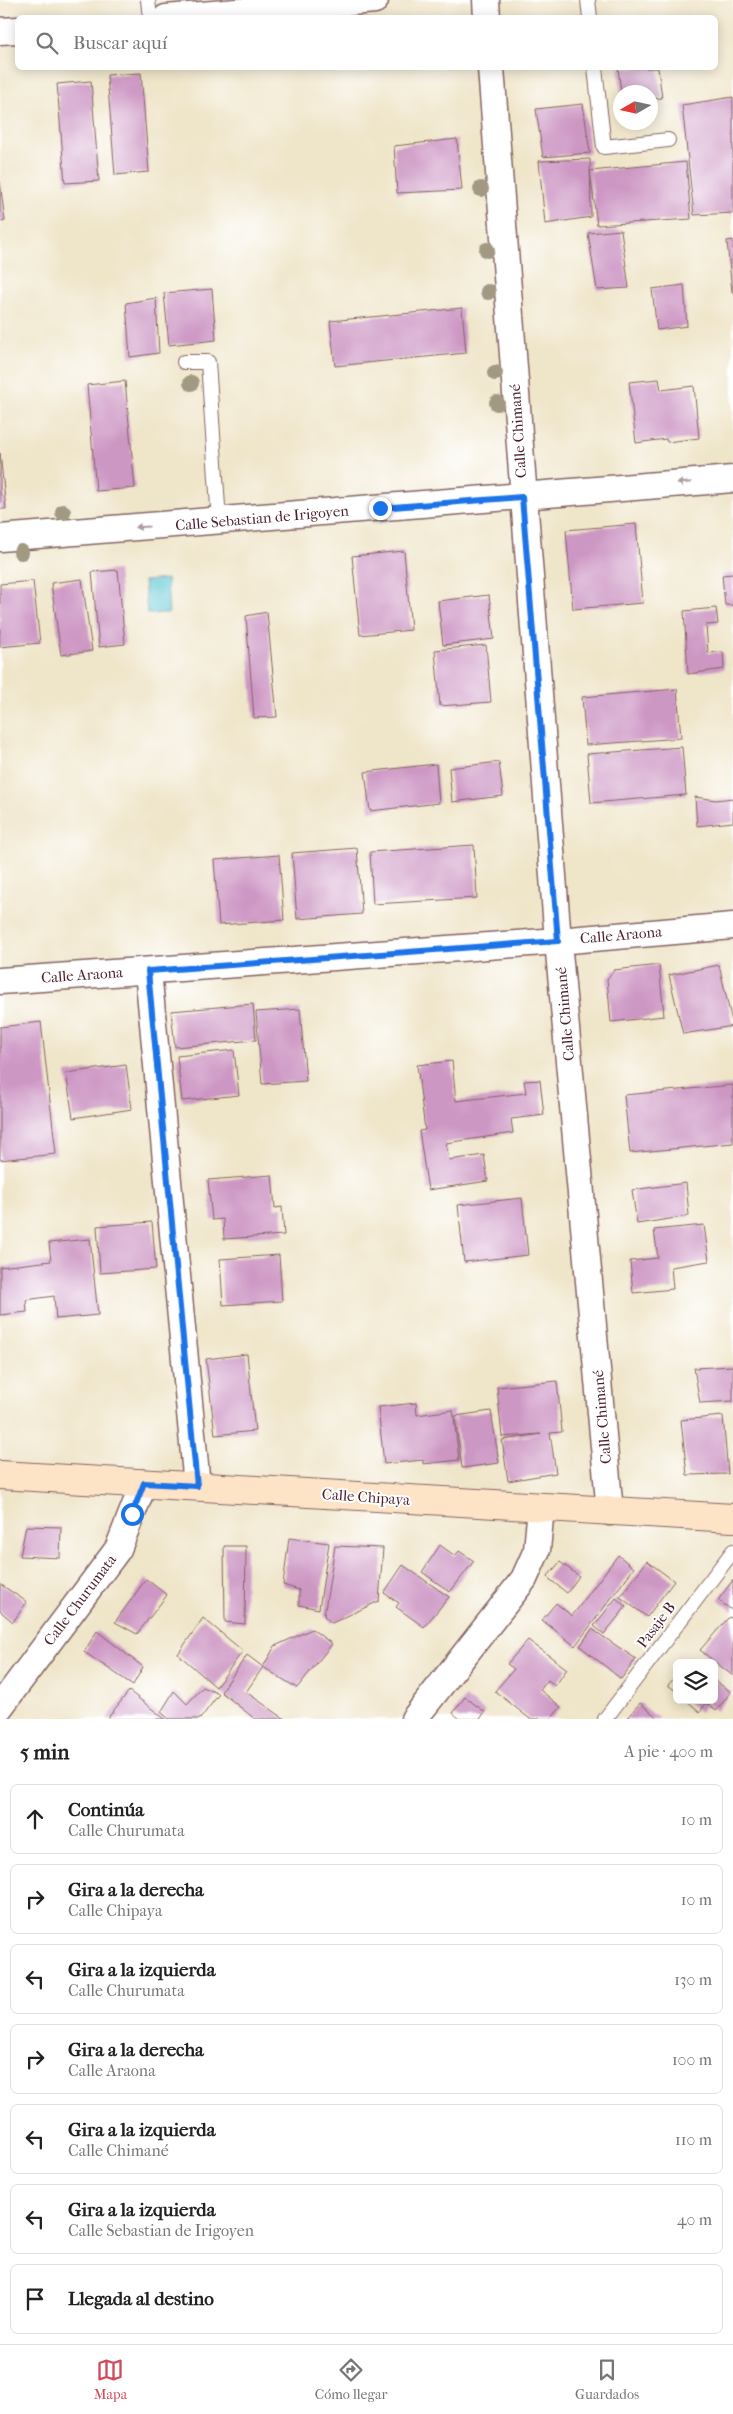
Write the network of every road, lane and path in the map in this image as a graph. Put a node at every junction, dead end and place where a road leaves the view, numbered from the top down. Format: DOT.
graph roads {
  1 [pos="148,0"];
  2 [pos="375,0"];
  3 [pos="486,0"];
  4 [pos="588,0"];
  5 [pos="330,2"];
  6 [pos="150,15"];
  7 [pos="197,15"];
  8 [pos="488,15"];
  9 [pos="590,15"];
  10 [pos="15,30"];
  11 [pos="0,32"];
  12 [pos="491,70"];
  13 [pos="595,70"];
  14 [pos="668,140"];
  15 [pos="184,362"];
  16 [pos="733,479"];
  17 [pos="522,497"];
  18 [pos="219,521"];
  19 [pos="0,538"];
  20 [pos="733,926"];
  21 [pos="558,941"];
  22 [pos="148,971"];
  23 [pos="0,982"];
  24 [pos="0,1475"];
  25 [pos="144,1483"];
  26 [pos="197,1486"];
  27 [pos="541,1507"];
  28 [pos="610,1512"];
  29 [pos="733,1518"];
  30 [pos="733,1552"];
  31 [pos="0,1707"];
  32 [pos="414,1719"];
  33 [pos="605,1719"];
  1 -- 6 [label="lane"];
  2 -- 5 [label="street"];
  3 -- 8 [label="street"];
  4 -- 9 [label="lane"];
  5 -- 7 [label="street"];
  10 -- 11 [label="street"];
  12 -- 17 [label="street, Calle Chimané"];
  13 -- 14 [label="lane"];
  15 -- 18 [label="lane"];
  16 -- 17 [label="street, Calle Sebastian de Irigoyen, one-way"];
  17 -- 18 [label="street, Calle Sebastian de Irigoyen"];
  17 -- 21 [label="street, Calle Chimané"];
  18 -- 19 [label="street, Calle Sebastian de Irigoyen, one-way"];
  20 -- 21 [label="street, Calle Araona"];
  21 -- 22 [label="street, Calle Araona"];
  21 -- 28 [label="street, Calle Chimané"];
  22 -- 23 [label="street, Calle Araona"];
  22 -- 26 [label="street"];
  24 -- 25 [label="street, Calle Chipaya"];
  25 -- 26 [label="street, Calle Chipaya"];
  25 -- 31 [label="street, Calle Churumata"];
  26 -- 27 [label="street, Calle Chipaya"];
  27 -- 28 [label="street, Calle Chipaya"];
  27 -- 32 [label="street"];
  28 -- 29 [label="street, Calle Chipaya"];
  30 -- 33 [label="lane, Pasaje B"];
}
